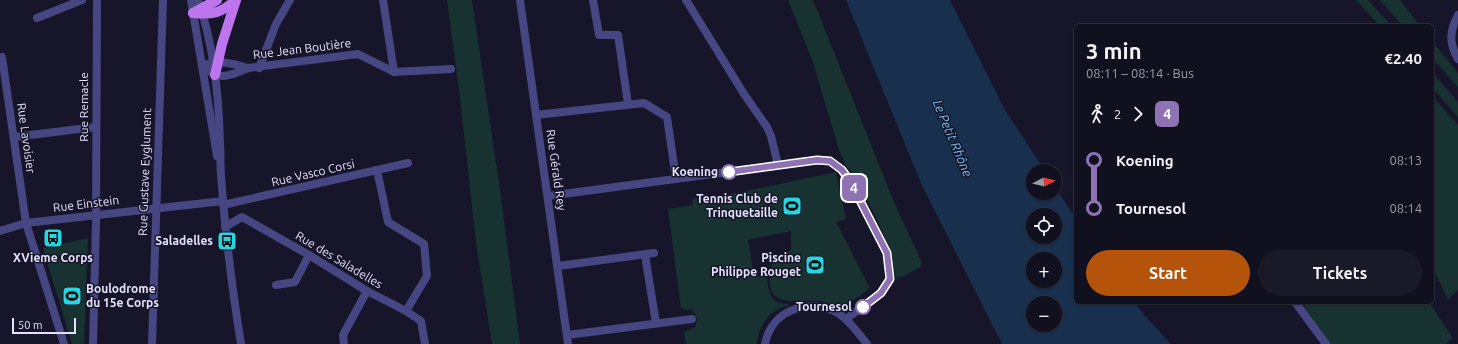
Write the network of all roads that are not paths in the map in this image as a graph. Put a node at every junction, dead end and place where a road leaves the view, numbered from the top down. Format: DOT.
graph roads {
  1 [pos="82,0"];
  2 [pos="97,0"];
  3 [pos="163,0"];
  4 [pos="191,0"];
  5 [pos="216,0"];
  6 [pos="236,0"];
  7 [pos="290,0"];
  8 [pos="383,0"];
  9 [pos="520,0"];
  10 [pos="594,0"];
  11 [pos="686,0"];
  12 [pos="199,9"];
  13 [pos="1458,15"];
  14 [pos="36,18"];
  15 [pos="1,58"];
  16 [pos="1458,59"];
  17 [pos="215,62"];
  18 [pos="203,65"];
  19 [pos="248,68"];
  20 [pos="259,68"];
  21 [pos="451,68"];
  22 [pos="394,72"];
  23 [pos="215,75"];
  24 [pos="628,104"];
  25 [pos="536,116"];
  26 [pos="96,127"];
  27 [pos="14,137"];
  28 [pos="408,163"];
  29 [pos="778,165"];
  30 [pos="377,170"];
  31 [pos="220,173"];
  32 [pos="676,179"];
  33 [pos="548,196"];
  34 [pos="242,202"];
  35 [pos="223,203"];
  36 [pos="156,208"];
  37 [pos="96,214"];
  38 [pos="242,217"];
  39 [pos="26,223"];
  40 [pos="225,227"];
  41 [pos="0,231"];
  42 [pos="654,253"];
  43 [pos="309,255"];
  44 [pos="645,255"];
  45 [pos="558,266"];
  46 [pos="276,285"];
  47 [pos="367,291"];
  48 [pos="1296,304"];
  49 [pos="406,311"];
  50 [pos="692,319"];
  51 [pos="846,319"];
  52 [pos="656,323"];
  53 [pos="567,340"];
  54 [pos="64,344"];
  55 [pos="93,344"];
  56 [pos="152,344"];
  57 [pos="241,344"];
  58 [pos="344,344"];
  59 [pos="425,344"];
  60 [pos="765,344"];
  61 [pos="867,344"];
  62 [pos="1326,344"];
  1 -- 14 [label="street"];
  2 -- 26 [label="street, Rue Remacle"];
  3 -- 36 [label="street, Rue Gustave Eyglument"];
  4 -- 12 [label="street"];
  5 -- 12 [label="main road"];
  6 -- 12 [label="main road"];
  6 -- 17 [label="main road"];
  7 -- 20 [label="street"];
  8 -- 22 [label="street"];
  9 -- 25 [label="street, Rue Gérald Rey"];
  10 -- 24 [label="street"];
  11 -- 29 [label="street"];
  12 -- 17 [label="street"];
  12 -- 18 [label="street"];
  13 -- 16 [label="street"];
  15 -- 27 [label="street, Rue Lavoisier"];
  17 -- 18 [label="street, Rue Jean Boutière"];
  17 -- 19 [label="street, Rue Jean Boutière"];
  17 -- 23 [label="main road"];
  18 -- 23 [label="street"];
  18 -- 31 [label="street"];
  19 -- 20 [label="street, Rue Jean Boutière"];
  19 -- 23 [label="street, Rue Jean Boutière"];
  20 -- 22 [label="street, Rue Jean Boutière"];
  21 -- 22 [label="street"];
  23 -- 31 [label="street"];
  24 -- 25 [label="street"];
  24 -- 32 [label="street"];
  25 -- 33 [label="street, Rue Gérald Rey"];
  26 -- 27 [label="street"];
  26 -- 37 [label="street, Rue Remacle"];
  27 -- 39 [label="street, Rue Lavoisier"];
  28 -- 30 [label="street, Rue Vasco Corsi"];
  29 -- 32 [label="street"];
  29 -- 51 [label="street"];
  30 -- 34 [label="street, Rue Vasco Corsi"];
  30 -- 49 [label="street"];
  31 -- 35 [label="street"];
  32 -- 33 [label="street"];
  33 -- 45 [label="street, Rue Gérald Rey"];
  34 -- 35 [label="street, Rue Vasco Corsi"];
  34 -- 38 [label="street"];
  35 -- 36 [label="street, Rue Einstein"];
  35 -- 40 [label="street"];
  36 -- 37 [label="street, Rue Einstein"];
  36 -- 56 [label="street, Rue Gustave Eyglument"];
  37 -- 39 [label="street, Rue Einstein"];
  37 -- 55 [label="street, Rue Remacle"];
  38 -- 40 [label="street"];
  38 -- 43 [label="street, Rue des Saladelles"];
  39 -- 41 [label="street, Rue Einstein"];
  39 -- 54 [label="street, Rue Lavoisier"];
  40 -- 57 [label="street"];
  42 -- 44 [label="street"];
  43 -- 46 [label="street"];
  43 -- 47 [label="street, Rue des Saladelles"];
  44 -- 45 [label="street"];
  44 -- 52 [label="street"];
  45 -- 53 [label="street, Rue Gérald Rey"];
  47 -- 49 [label="street, Rue des Saladelles"];
  47 -- 58 [label="street"];
  48 -- 62 [label="street"];
  49 -- 59 [label="street, Rue des Saladelles"];
  50 -- 52 [label="street"];
  51 -- 60 [label="street"];
  51 -- 61 [label="street"];
  52 -- 53 [label="street"];
}
